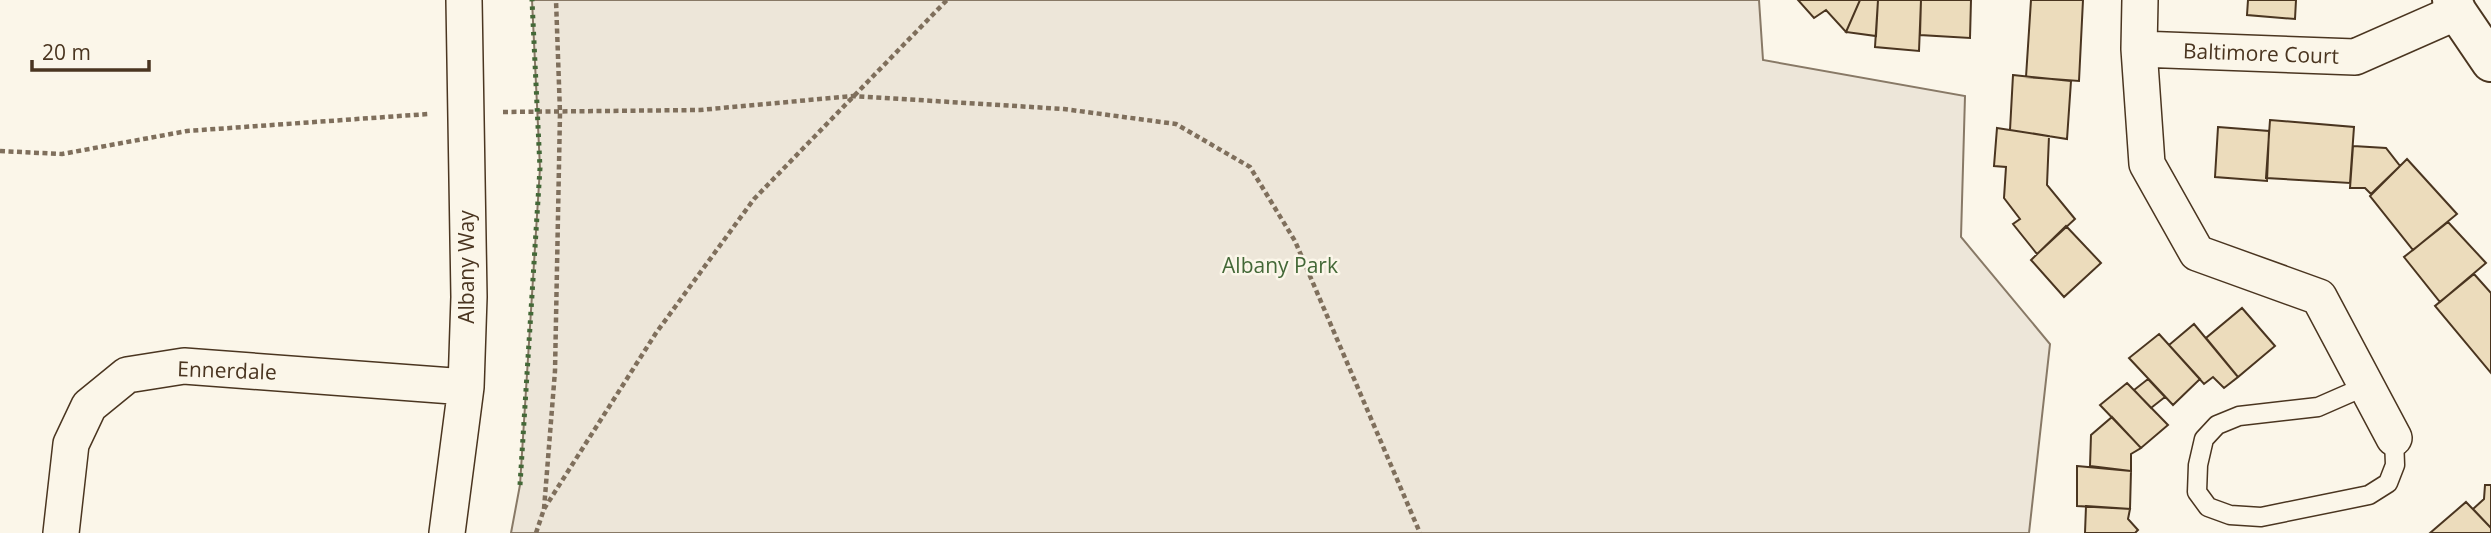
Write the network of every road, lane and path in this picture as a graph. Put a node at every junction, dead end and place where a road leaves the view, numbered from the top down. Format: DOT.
graph roads {
  1 [pos="464,0"];
  2 [pos="556,0"];
  3 [pos="947,0"];
  4 [pos="2140,0"];
  5 [pos="2454,6"];
  6 [pos="2139,49"];
  7 [pos="2491,62"];
  8 [pos="853,96"];
  9 [pos="466,111"];
  10 [pos="560,113"];
  11 [pos="0,152"];
  12 [pos="2366,386"];
  13 [pos="466,387"];
  14 [pos="2394,438"];
  15 [pos="544,509"];
  16 [pos="61,533"];
  17 [pos="447,533"];
  18 [pos="536,533"];
  19 [pos="1420,533"];
  1 -- 9 [label="street, Albany Way"];
  2 -- 10 [label="path"];
  3 -- 8 [label="path"];
  4 -- 6 [label="street"];
  5 -- 6 [label="street, Baltimore Court"];
  5 -- 7 [label="main road"];
  6 -- 12 [label="street"];
  8 -- 10 [label="path"];
  8 -- 15 [label="path"];
  8 -- 19 [label="path"];
  9 -- 10 [label="path"];
  9 -- 11 [label="path"];
  9 -- 13 [label="street, Albany Way"];
  10 -- 15 [label="path"];
  12 -- 14 [label="street"];
  12 -- 14 [label="lane"];
  13 -- 16 [label="street, Ennerdale"];
  13 -- 17 [label="street, Albany Way"];
  15 -- 18 [label="path"];
}
